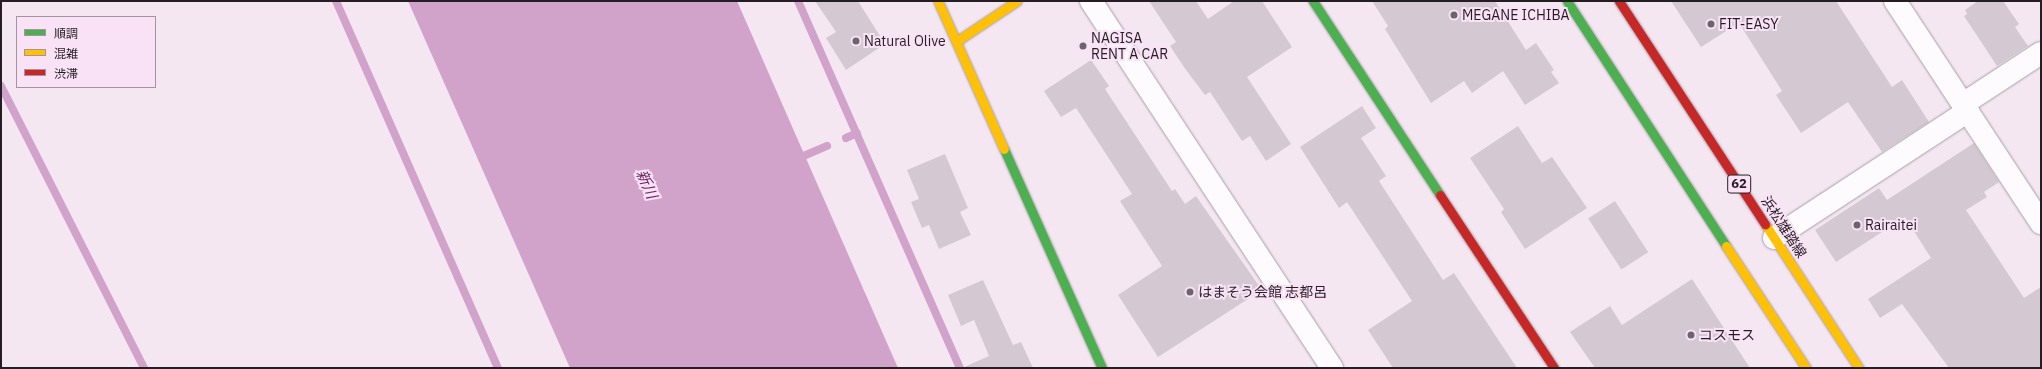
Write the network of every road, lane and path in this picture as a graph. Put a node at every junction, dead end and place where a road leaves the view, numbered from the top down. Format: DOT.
graph roads {
  1 [pos="938,1"];
  2 [pos="1017,1"];
  3 [pos="1092,1"];
  4 [pos="1313,1"];
  5 [pos="1567,1"];
  6 [pos="1619,1"];
  7 [pos="1895,1"];
  8 [pos="956,42"];
  9 [pos="2041,53"];
  10 [pos="1966,108"];
  11 [pos="2041,223"];
  12 [pos="1774,238"];
  13 [pos="1102,368"];
  14 [pos="1332,368"];
  15 [pos="1554,368"];
  16 [pos="1806,368"];
  17 [pos="1860,368"];
  1 -- 8 [label="street"];
  2 -- 8 [label="street"];
  3 -- 14 [label="street"];
  4 -- 15 [label="street"];
  5 -- 16 [label="street"];
  6 -- 12 [label="street, 浜松雄踏線 / 62"];
  7 -- 10 [label="street"];
  8 -- 13 [label="street"];
  9 -- 10 [label="street"];
  10 -- 11 [label="street"];
  10 -- 12 [label="street"];
  12 -- 17 [label="street, 浜松雄踏線 / 62"];
}
